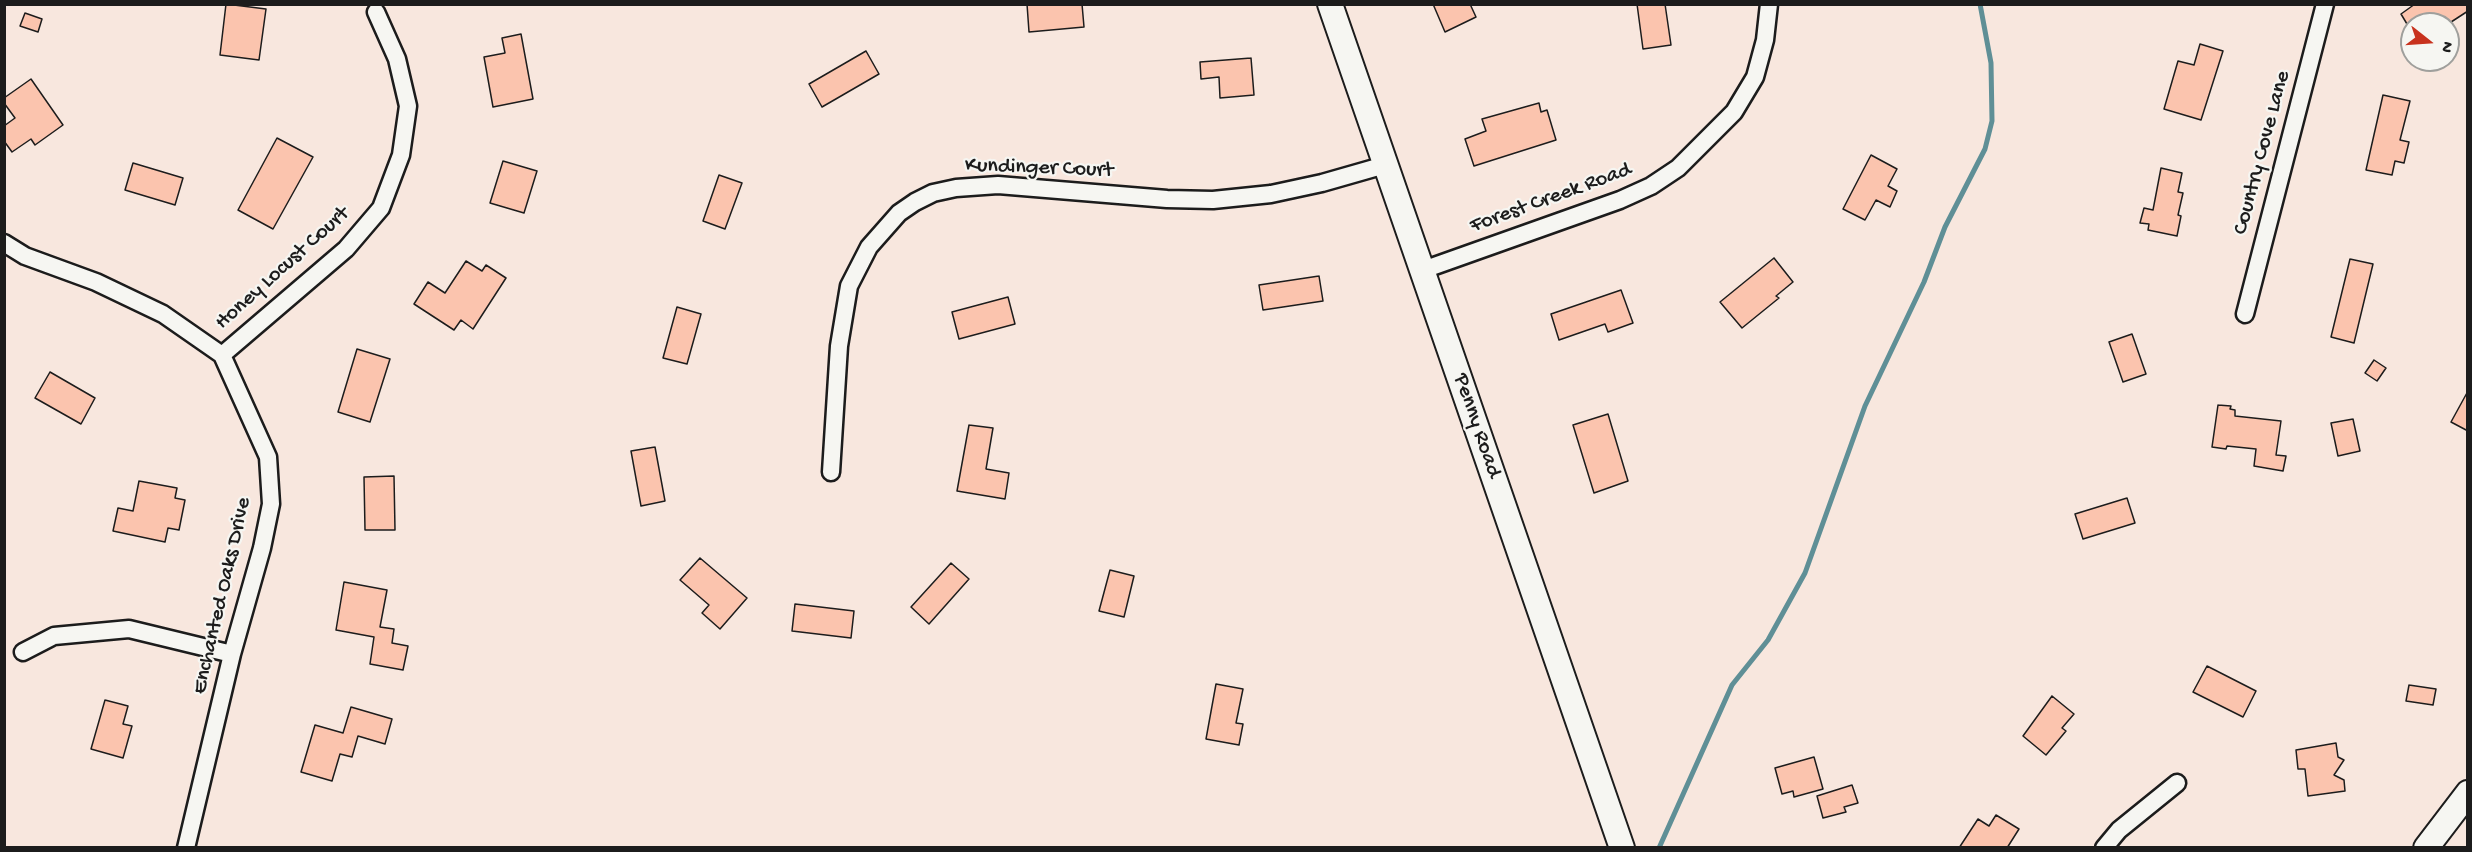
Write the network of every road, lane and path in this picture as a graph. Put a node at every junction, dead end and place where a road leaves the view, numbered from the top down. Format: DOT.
graph roads {
  1 [pos="1330,4"];
  2 [pos="1769,4"];
  3 [pos="2325,4"];
  4 [pos="376,12"];
  5 [pos="1385,165"];
  6 [pos="4,243"];
  7 [pos="1423,270"];
  8 [pos="2245,314"];
  9 [pos="222,355"];
  10 [pos="831,472"];
  11 [pos="23,652"];
  12 [pos="232,654"];
  13 [pos="2177,783"];
  14 [pos="2468,793"];
  15 [pos="186,848"];
  16 [pos="1622,848"];
  17 [pos="2104,848"];
  18 [pos="2426,848"];
  1 -- 5 [label="street, Penny Road"];
  2 -- 7 [label="street, Forest Creek Road"];
  3 -- 8 [label="street, Country Cove Lane"];
  4 -- 9 [label="street, Honey Locust Court"];
  5 -- 7 [label="street, Penny Road"];
  5 -- 10 [label="street, Kundinger Court"];
  6 -- 9 [label="street"];
  7 -- 16 [label="street, Penny Road"];
  9 -- 12 [label="street, Enchanted Oaks Drive"];
  11 -- 12 [label="street"];
  12 -- 15 [label="street, Enchanted Oaks Drive"];
  13 -- 17 [label="street"];
  14 -- 18 [label="street"];
}
